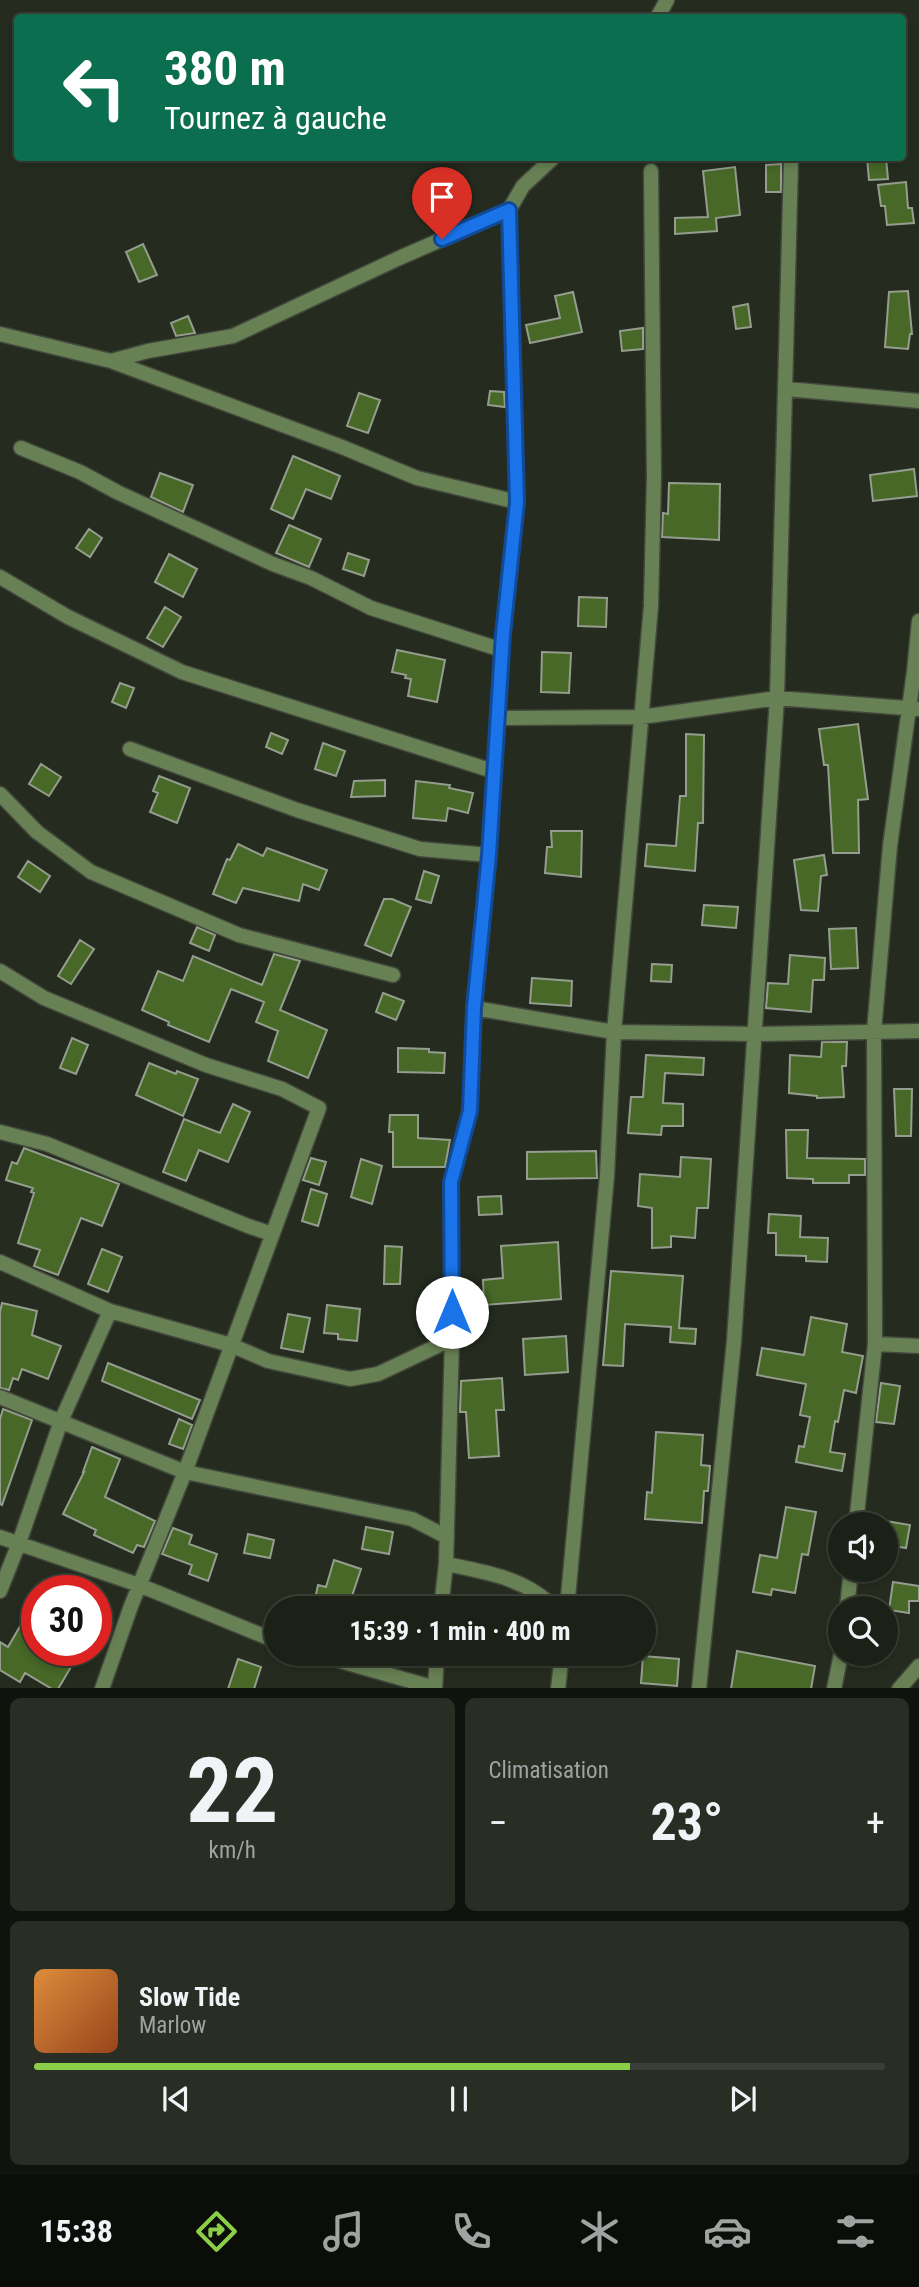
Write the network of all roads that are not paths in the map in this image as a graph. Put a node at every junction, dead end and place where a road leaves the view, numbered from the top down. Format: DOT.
graph roads {
  1 [pos="550,161"];
  2 [pos="791,161"];
  3 [pos="651,171"];
  4 [pos="509,210"];
  5 [pos="0,334"];
  6 [pos="111,361"];
  7 [pos="787,389"];
  8 [pos="919,401"];
  9 [pos="21,448"];
  10 [pos="517,502"];
  11 [pos="0,577"];
  12 [pos="919,621"];
  13 [pos="502,650"];
  14 [pos="777,698"];
  15 [pos="914,709"];
  16 [pos="641,717"];
  17 [pos="496,718"];
  18 [pos="130,749"];
  19 [pos="494,771"];
  20 [pos="0,794"];
  21 [pos="489,855"];
  22 [pos="0,971"];
  23 [pos="393,975"];
  24 [pos="474,1008"];
  25 [pos="874,1031"];
  26 [pos="919,1031"];
  27 [pos="614,1032"];
  28 [pos="756,1034"];
  29 [pos="0,1132"];
  30 [pos="272,1234"];
  31 [pos="0,1262"];
  32 [pos="110,1311"];
  33 [pos="452,1339"];
  34 [pos="875,1344"];
  35 [pos="231,1345"];
  36 [pos="919,1346"];
  37 [pos="0,1397"];
  38 [pos="61,1421"];
  39 [pos="185,1472"];
  40 [pos="857,1512"];
  41 [pos="0,1537"];
  42 [pos="447,1537"];
  43 [pos="19,1543"];
  44 [pos="446,1564"];
  45 [pos="139,1585"];
  46 [pos="0,1591"];
  47 [pos="442,1596"];
  48 [pos="543,1596"];
  49 [pos="568,1596"];
  50 [pos="264,1636"];
  51 [pos="358,1666"];
  52 [pos="436,1666"];
  53 [pos="561,1666"];
  54 [pos="839,1666"];
  55 [pos="918,1669"];
  56 [pos="102,1688"];
  57 [pos="435,1688"];
  58 [pos="558,1688"];
  59 [pos="699,1688"];
  60 [pos="834,1688"];
  61 [pos="900,1688"];
  1 -- 4 [label="street"];
  2 -- 7 [label="street"];
  3 -- 16 [label="street"];
  4 -- 6 [label="street"];
  4 -- 10 [label="street"];
  5 -- 6 [label="street"];
  6 -- 10 [label="street"];
  7 -- 8 [label="street"];
  7 -- 14 [label="street"];
  9 -- 13 [label="street"];
  10 -- 13 [label="street"];
  11 -- 19 [label="street"];
  12 -- 15 [label="street"];
  13 -- 17 [label="street"];
  14 -- 15 [label="street"];
  14 -- 16 [label="street"];
  14 -- 28 [label="street"];
  15 -- 25 [label="street"];
  16 -- 17 [label="street"];
  16 -- 27 [label="street"];
  17 -- 19 [label="street"];
  18 -- 21 [label="street"];
  19 -- 21 [label="street"];
  20 -- 23 [label="street"];
  21 -- 24 [label="street"];
  22 -- 30 [label="street"];
  24 -- 27 [label="street"];
  24 -- 33 [label="street"];
  25 -- 26 [label="street"];
  25 -- 28 [label="street"];
  25 -- 34 [label="street"];
  27 -- 28 [label="street"];
  27 -- 49 [label="street"];
  28 -- 59 [label="street"];
  29 -- 30 [label="street"];
  30 -- 35 [label="street"];
  31 -- 32 [label="street"];
  32 -- 35 [label="street"];
  32 -- 38 [label="street"];
  33 -- 35 [label="street"];
  33 -- 42 [label="street"];
  34 -- 36 [label="street"];
  34 -- 40 [label="street"];
  35 -- 39 [label="street"];
  37 -- 38 [label="street"];
  38 -- 39 [label="street"];
  38 -- 43 [label="street"];
  39 -- 42 [label="street"];
  39 -- 45 [label="street"];
  41 -- 43 [label="street"];
  42 -- 44 [label="street"];
  43 -- 45 [label="street"];
  43 -- 46 [label="street"];
  44 -- 47 [label="street"];
  44 -- 48 [label="street"];
  45 -- 50 [label="street"];
  45 -- 56 [label="street"];
  51 -- 57 [label="street"];
  52 -- 57 [label="street"];
  53 -- 58 [label="street"];
  54 -- 60 [label="street"];
  55 -- 61 [label="street"];
}
